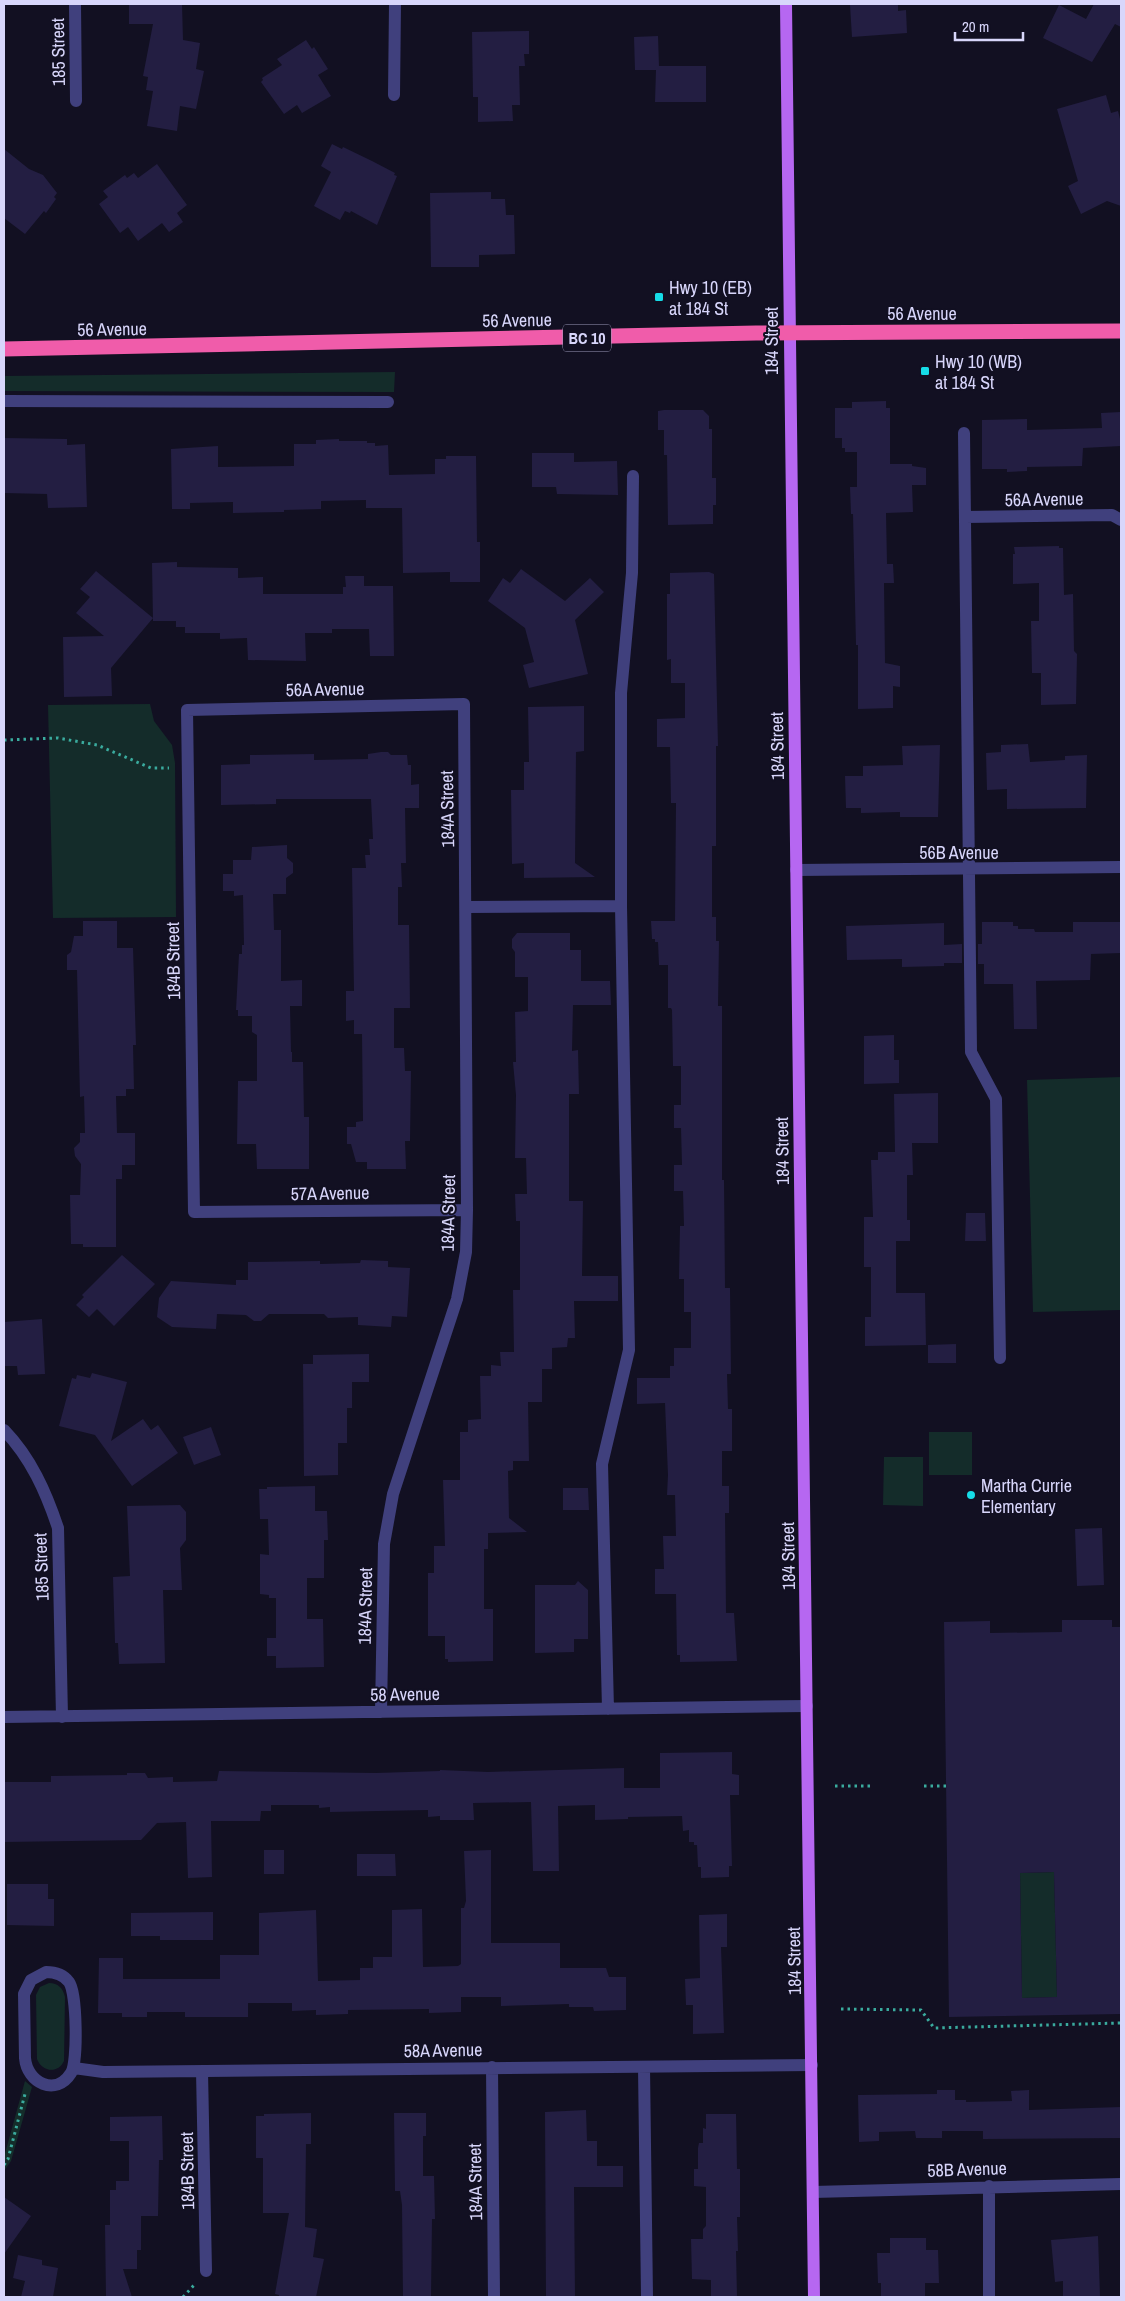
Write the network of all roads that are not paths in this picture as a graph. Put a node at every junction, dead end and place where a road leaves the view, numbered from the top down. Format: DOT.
graph roads {
  1 [pos="75,4"];
  2 [pos="395,4"];
  3 [pos="786,4"];
  4 [pos="394,95"];
  5 [pos="76,101"];
  6 [pos="1121,331"];
  7 [pos="789,333"];
  8 [pos="4,350"];
  9 [pos="4,401"];
  10 [pos="388,402"];
  11 [pos="964,433"];
  12 [pos="633,476"];
  13 [pos="965,517"];
  14 [pos="1121,520"];
  15 [pos="464,704"];
  16 [pos="187,710"];
  17 [pos="1121,867"];
  18 [pos="796,870"];
  19 [pos="970,870"];
  20 [pos="621,906"];
  21 [pos="466,907"];
  22 [pos="467,1210"];
  23 [pos="194,1212"];
  24 [pos="1000,1358"];
  25 [pos="4,1430"];
  26 [pos="807,1706"];
  27 [pos="608,1709"];
  28 [pos="381,1712"];
  29 [pos="4,1717"];
  30 [pos="62,1717"];
  31 [pos="812,2065"];
  32 [pos="492,2067"];
  33 [pos="644,2067"];
  34 [pos="74,2068"];
  35 [pos="202,2071"];
  36 [pos="1121,2184"];
  37 [pos="989,2186"];
  38 [pos="813,2192"];
  39 [pos="206,2271"];
  40 [pos="494,2297"];
  41 [pos="647,2297"];
  42 [pos="814,2297"];
  43 [pos="988,2297"];
  1 -- 5 [label="street, 185 Street"];
  2 -- 4 [label="street"];
  3 -- 7 [label="main road, 184 Street"];
  6 -- 7 [label="highway, 56 Avenue / BC 10"];
  7 -- 8 [label="highway, 56 Avenue / BC 10"];
  7 -- 18 [label="main road, 184 Street"];
  9 -- 10 [label="street"];
  11 -- 13 [label="street"];
  12 -- 20 [label="street"];
  13 -- 14 [label="street, 56A Avenue"];
  13 -- 19 [label="street"];
  15 -- 16 [label="street, 56A Avenue"];
  15 -- 21 [label="street, 184A Street"];
  16 -- 23 [label="street, 184B Street"];
  17 -- 19 [label="street, 56B Avenue"];
  18 -- 19 [label="street, 56B Avenue"];
  18 -- 26 [label="main road, 184 Street"];
  19 -- 24 [label="street"];
  20 -- 21 [label="street"];
  20 -- 27 [label="street"];
  21 -- 22 [label="street, 184A Street"];
  22 -- 23 [label="street, 57A Avenue"];
  22 -- 28 [label="street, 184A Street"];
  25 -- 30 [label="street, 185 Street"];
  26 -- 27 [label="street, 58 Avenue"];
  26 -- 31 [label="main road, 184 Street"];
  27 -- 28 [label="street, 58 Avenue"];
  28 -- 30 [label="street, 58 Avenue"];
  29 -- 30 [label="street, 58 Avenue"];
  31 -- 33 [label="street, 58A Avenue"];
  31 -- 38 [label="main road, 184 Street"];
  32 -- 33 [label="street, 58A Avenue"];
  32 -- 35 [label="street, 58A Avenue"];
  32 -- 40 [label="street, 184A Street"];
  33 -- 41 [label="street"];
  34 -- 34 [label="street"];
  34 -- 35 [label="street, 58A Avenue"];
  35 -- 39 [label="street, 184B Street"];
  36 -- 37 [label="street, 58B Avenue"];
  37 -- 38 [label="street, 58B Avenue"];
  37 -- 43 [label="street"];
  38 -- 42 [label="main road, 184 Street"];
}
